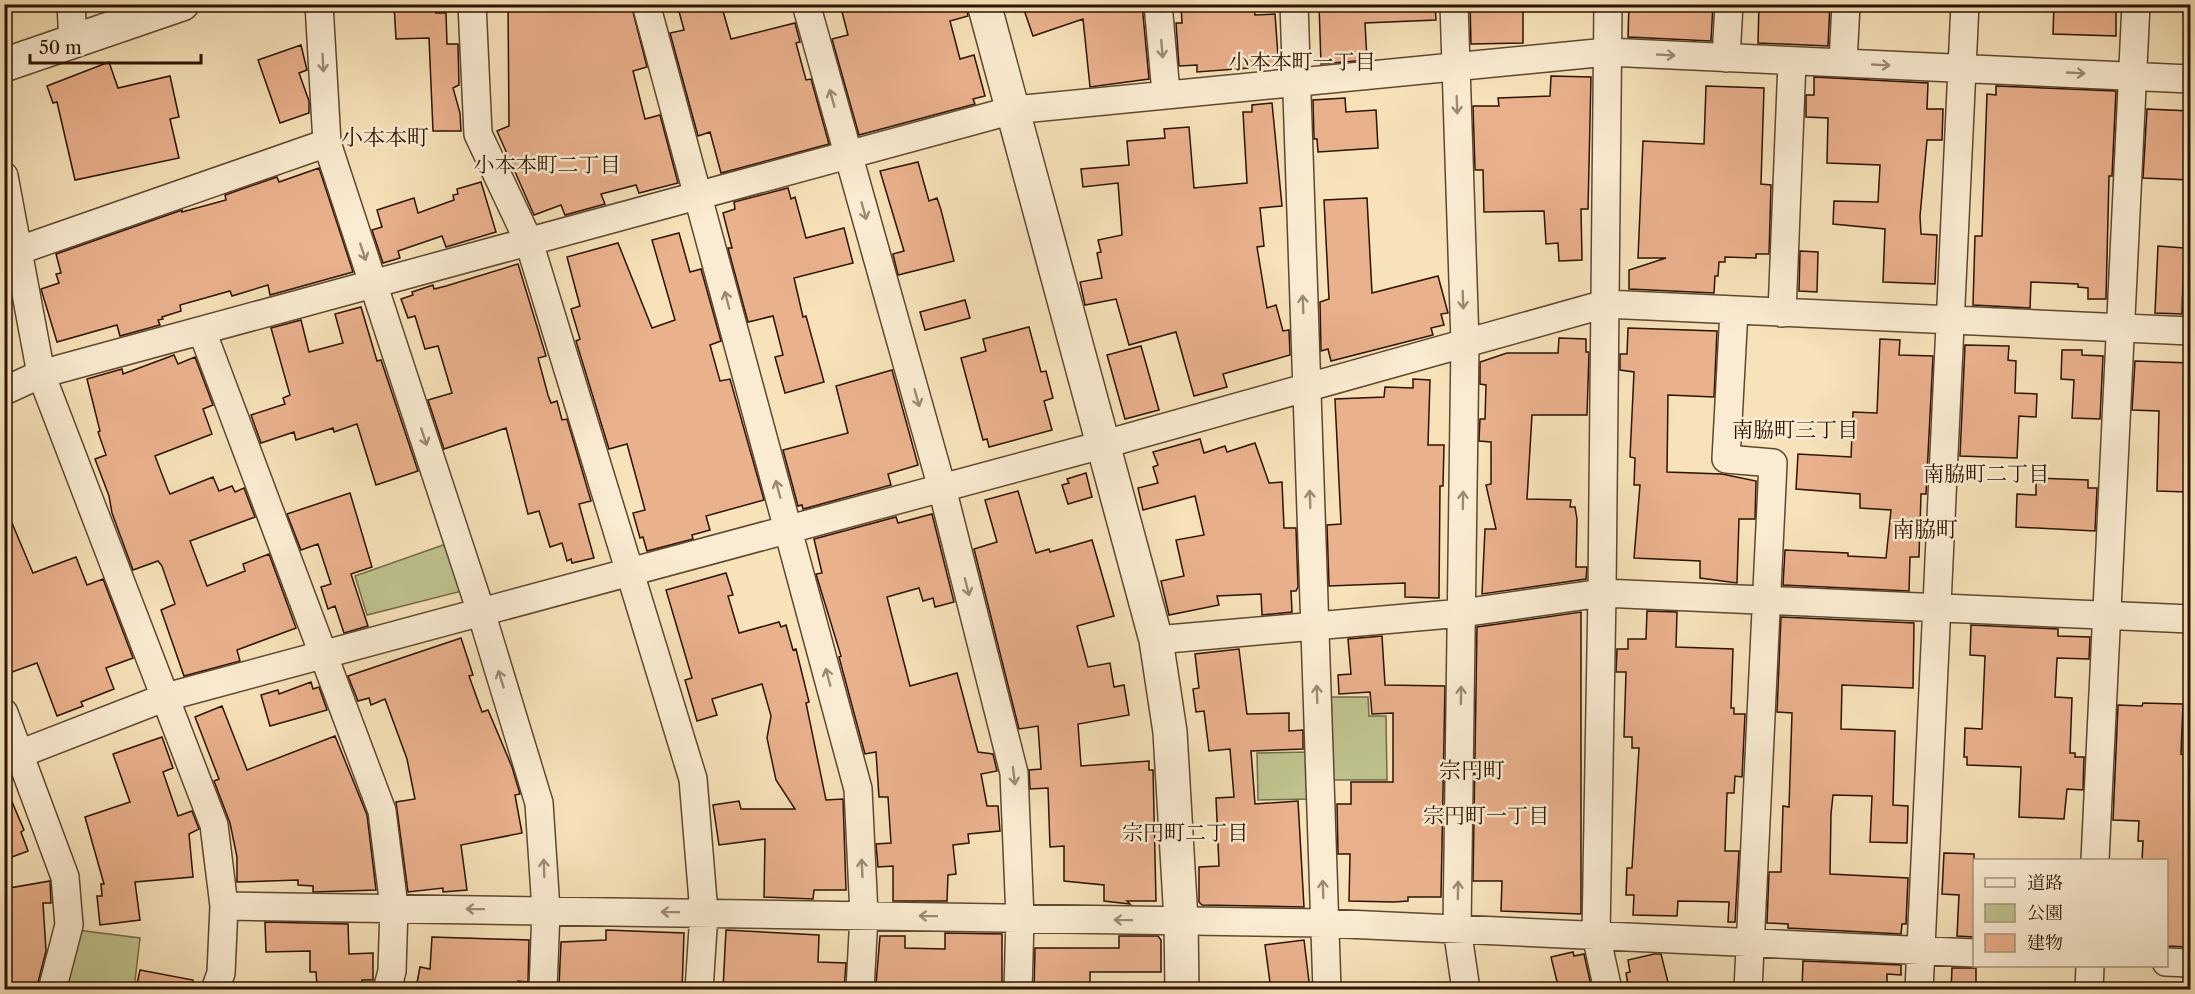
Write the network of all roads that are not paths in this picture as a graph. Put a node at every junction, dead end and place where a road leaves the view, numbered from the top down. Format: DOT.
graph roads {
  1 [pos="71,4"];
  2 [pos="182,4"];
  3 [pos="320,4"];
  4 [pos="472,4"];
  5 [pos="645,4"];
  6 [pos="806,4"];
  7 [pos="984,4"];
  8 [pos="1158,4"];
  9 [pos="1294,4"];
  10 [pos="1454,4"];
  11 [pos="1608,4"];
  12 [pos="1728,4"];
  13 [pos="1846,4"];
  14 [pos="1965,4"];
  15 [pos="2136,4"];
  16 [pos="73,43"];
  17 [pos="1607,52"];
  18 [pos="1726,58"];
  19 [pos="1792,61"];
  20 [pos="1843,63"];
  21 [pos="4,65"];
  22 [pos="1456,65"];
  23 [pos="1962,68"];
  24 [pos="2133,76"];
  25 [pos="2190,79"];
  26 [pos="1297,82"];
  27 [pos="1166,93"];
  28 [pos="1013,110"];
  29 [pos="327,143"];
  30 [pos="848,154"];
  31 [pos="4,176"];
  32 [pos="699,194"];
  33 [pos="529,242"];
  34 [pos="11,255"];
  35 [pos="373,282"];
  36 [pos="1605,304"];
  37 [pos="1734,310"];
  38 [pos="1782,313"];
  39 [pos="1952,321"];
  40 [pos="2120,328"];
  41 [pos="202,331"];
  42 [pos="2190,332"];
  43 [pos="1465,343"];
  44 [pos="41,374"];
  45 [pos="1305,388"];
  46 [pos="4,391"];
  47 [pos="1105,444"];
  48 [pos="942,488"];
  49 [pos="789,529"];
  50 [pos="632,572"];
  51 [pos="1602,593"];
  52 [pos="1766,600"];
  53 [pos="1937,608"];
  54 [pos="481,612"];
  55 [pos="1462,613"];
  56 [pos="2109,615"];
  57 [pos="2190,619"];
  58 [pos="1315,627"];
  59 [pos="1156,640"];
  60 [pos="323,655"];
  61 [pos="166,697"];
  62 [pos="4,713"];
  63 [pos="13,757"];
  64 [pos="2095,859"];
  65 [pos="224,906"];
  66 [pos="394,906"];
  67 [pos="546,910"];
  68 [pos="704,913"];
  69 [pos="864,915"];
  70 [pos="1020,918"];
  71 [pos="1181,920"];
  72 [pos="1324,923"];
  73 [pos="1457,928"];
  74 [pos="1596,935"];
  75 [pos="1751,941"];
  76 [pos="1921,951"];
  77 [pos="1973,953"];
  78 [pos="2168,962"];
  79 [pos="2190,963"];
  80 [pos="2090,967"];
  81 [pos="52,990"];
  82 [pos="215,990"];
  83 [pos="387,990"];
  84 [pos="543,990"];
  85 [pos="699,990"];
  86 [pos="860,990"];
  87 [pos="1018,990"];
  88 [pos="1182,990"];
  89 [pos="1328,990"];
  90 [pos="1466,990"];
  91 [pos="1608,990"];
  92 [pos="1748,990"];
  93 [pos="1919,990"];
  94 [pos="2089,990"];
  1 -- 16 [label="street"];
  2 -- 16 [label="street"];
  3 -- 29 [label="street, one-way"];
  4 -- 33 [label="street"];
  5 -- 32 [label="street"];
  30 -- 6 [label="street, one-way"];
  7 -- 28 [label="street"];
  8 -- 27 [label="street, one-way"];
  9 -- 26 [label="street"];
  10 -- 22 [label="street"];
  11 -- 17 [label="street"];
  12 -- 18 [label="street"];
  13 -- 20 [label="street"];
  14 -- 23 [label="street"];
  15 -- 24 [label="street"];
  16 -- 21 [label="street"];
  17 -- 18 [label="street, one-way"];
  17 -- 22 [label="street"];
  17 -- 36 [label="street"];
  18 -- 19 [label="street"];
  19 -- 20 [label="street"];
  19 -- 38 [label="street"];
  20 -- 23 [label="street, one-way"];
  22 -- 26 [label="street"];
  22 -- 43 [label="street, one-way"];
  23 -- 24 [label="street, one-way"];
  23 -- 39 [label="street"];
  24 -- 25 [label="street"];
  24 -- 40 [label="street"];
  26 -- 27 [label="street"];
  45 -- 26 [label="street, one-way"];
  27 -- 28 [label="street"];
  28 -- 30 [label="street"];
  28 -- 47 [label="street"];
  29 -- 34 [label="street"];
  29 -- 35 [label="street, one-way"];
  30 -- 32 [label="street"];
  30 -- 48 [label="street, one-way"];
  31 -- 34 [label="street"];
  32 -- 33 [label="street"];
  49 -- 32 [label="street, one-way"];
  33 -- 35 [label="street"];
  33 -- 50 [label="street"];
  34 -- 44 [label="street"];
  35 -- 41 [label="street"];
  35 -- 54 [label="street, one-way"];
  36 -- 37 [label="street"];
  36 -- 43 [label="street"];
  36 -- 51 [label="street"];
  37 -- 38 [label="street"];
  37 -- 52 [label="street"];
  38 -- 39 [label="street"];
  39 -- 40 [label="street"];
  39 -- 53 [label="street"];
  40 -- 42 [label="street"];
  40 -- 56 [label="street"];
  41 -- 44 [label="street"];
  41 -- 60 [label="street"];
  43 -- 45 [label="street"];
  55 -- 43 [label="street, one-way"];
  44 -- 46 [label="street"];
  44 -- 61 [label="street"];
  45 -- 47 [label="street"];
  58 -- 45 [label="street, one-way"];
  47 -- 48 [label="street"];
  47 -- 59 [label="street"];
  48 -- 49 [label="street"];
  48 -- 70 [label="street, one-way"];
  49 -- 50 [label="street"];
  69 -- 49 [label="street, one-way"];
  50 -- 54 [label="street"];
  50 -- 68 [label="street"];
  51 -- 52 [label="street"];
  51 -- 55 [label="street"];
  51 -- 74 [label="street"];
  52 -- 53 [label="street"];
  52 -- 75 [label="street"];
  53 -- 56 [label="street"];
  53 -- 76 [label="street"];
  54 -- 60 [label="street"];
  67 -- 54 [label="street, one-way"];
  55 -- 58 [label="street"];
  73 -- 55 [label="street, one-way"];
  56 -- 57 [label="street"];
  56 -- 64 [label="street"];
  58 -- 59 [label="street"];
  72 -- 58 [label="street, one-way"];
  59 -- 71 [label="street"];
  60 -- 61 [label="street"];
  60 -- 66 [label="street"];
  61 -- 63 [label="street"];
  61 -- 65 [label="street"];
  62 -- 63 [label="street"];
  63 -- 81 [label="street"];
  65 -- 66 [label="street"];
  65 -- 82 [label="street"];
  67 -- 66 [label="street, one-way"];
  66 -- 83 [label="street"];
  68 -- 67 [label="street, one-way"];
  67 -- 84 [label="street"];
  68 -- 69 [label="street"];
  68 -- 85 [label="street"];
  70 -- 69 [label="street, one-way"];
  69 -- 86 [label="street"];
  71 -- 70 [label="street, one-way"];
  70 -- 87 [label="street"];
  71 -- 72 [label="street"];
  71 -- 88 [label="street"];
  72 -- 73 [label="street"];
  72 -- 89 [label="street"];
  73 -- 74 [label="street"];
  73 -- 90 [label="street"];
  74 -- 75 [label="street"];
  74 -- 91 [label="street"];
  75 -- 76 [label="street"];
  75 -- 92 [label="street"];
  76 -- 77 [label="street"];
  76 -- 93 [label="street"];
  78 -- 79 [label="street"];
  80 -- 94 [label="street"];
}
